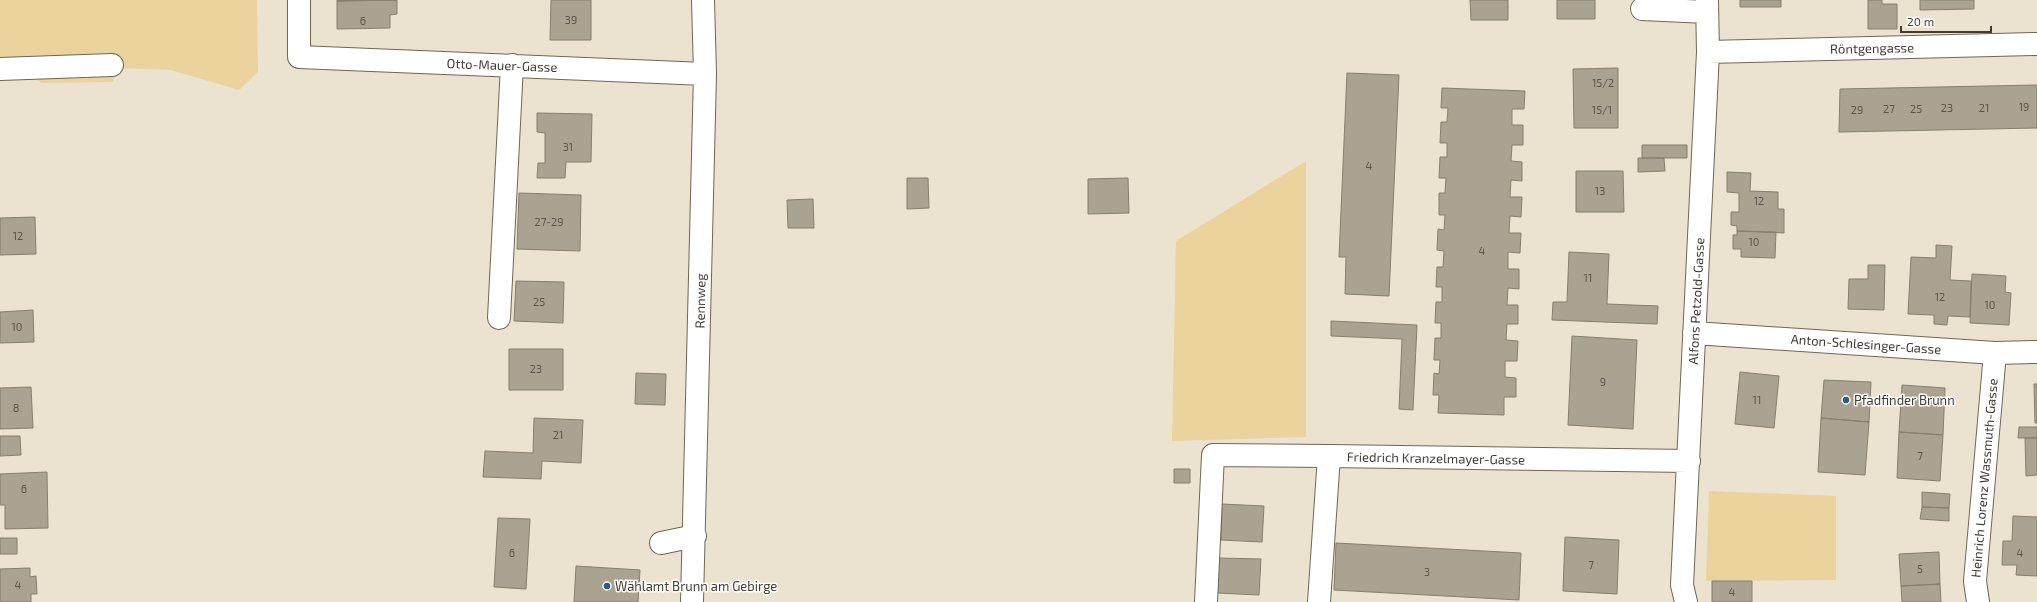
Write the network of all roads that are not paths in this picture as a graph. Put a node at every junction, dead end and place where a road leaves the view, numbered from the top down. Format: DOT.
graph roads {
  1 [pos="299,0"];
  2 [pos="703,0"];
  3 [pos="1707,6"];
  4 [pos="1642,9"];
  5 [pos="2037,44"];
  6 [pos="1708,52"];
  7 [pos="112,65"];
  8 [pos="512,65"];
  9 [pos="0,69"];
  10 [pos="705,74"];
  11 [pos="499,318"];
  12 [pos="1694,332"];
  13 [pos="2037,352"];
  14 [pos="1995,354"];
  15 [pos="1329,456"];
  16 [pos="1689,461"];
  17 [pos="695,536"];
  18 [pos="661,543"];
  19 [pos="692,602"];
  20 [pos="1206,602"];
  21 [pos="1319,602"];
  22 [pos="1686,602"];
  23 [pos="1978,602"];
  1 -- 8 [label="street, Otto-Mauer-Gasse"];
  2 -- 10 [label="street, Rennweg"];
  3 -- 4 [label="street"];
  3 -- 6 [label="street, Alfons Petzold-Gasse"];
  5 -- 6 [label="street, Röntgengasse"];
  6 -- 12 [label="street, Alfons Petzold-Gasse"];
  7 -- 9 [label="street"];
  8 -- 10 [label="street, Otto-Mauer-Gasse"];
  8 -- 11 [label="street"];
  10 -- 17 [label="street, Rennweg"];
  12 -- 14 [label="street, Anton-Schlesinger-Gasse"];
  12 -- 16 [label="street, Alfons Petzold-Gasse"];
  13 -- 14 [label="street, Anton-Schlesinger-Gasse"];
  14 -- 23 [label="street, Heinrich Lorenz Wassmuth-Gasse"];
  15 -- 16 [label="street, Friedrich Kranzelmayer-Gasse"];
  15 -- 20 [label="street"];
  15 -- 21 [label="street, Friedrich Kranzelmayer-Gasse"];
  16 -- 22 [label="street, Alfons Petzold-Gasse"];
  17 -- 18 [label="street"];
  17 -- 19 [label="street, Rennweg"];
}
